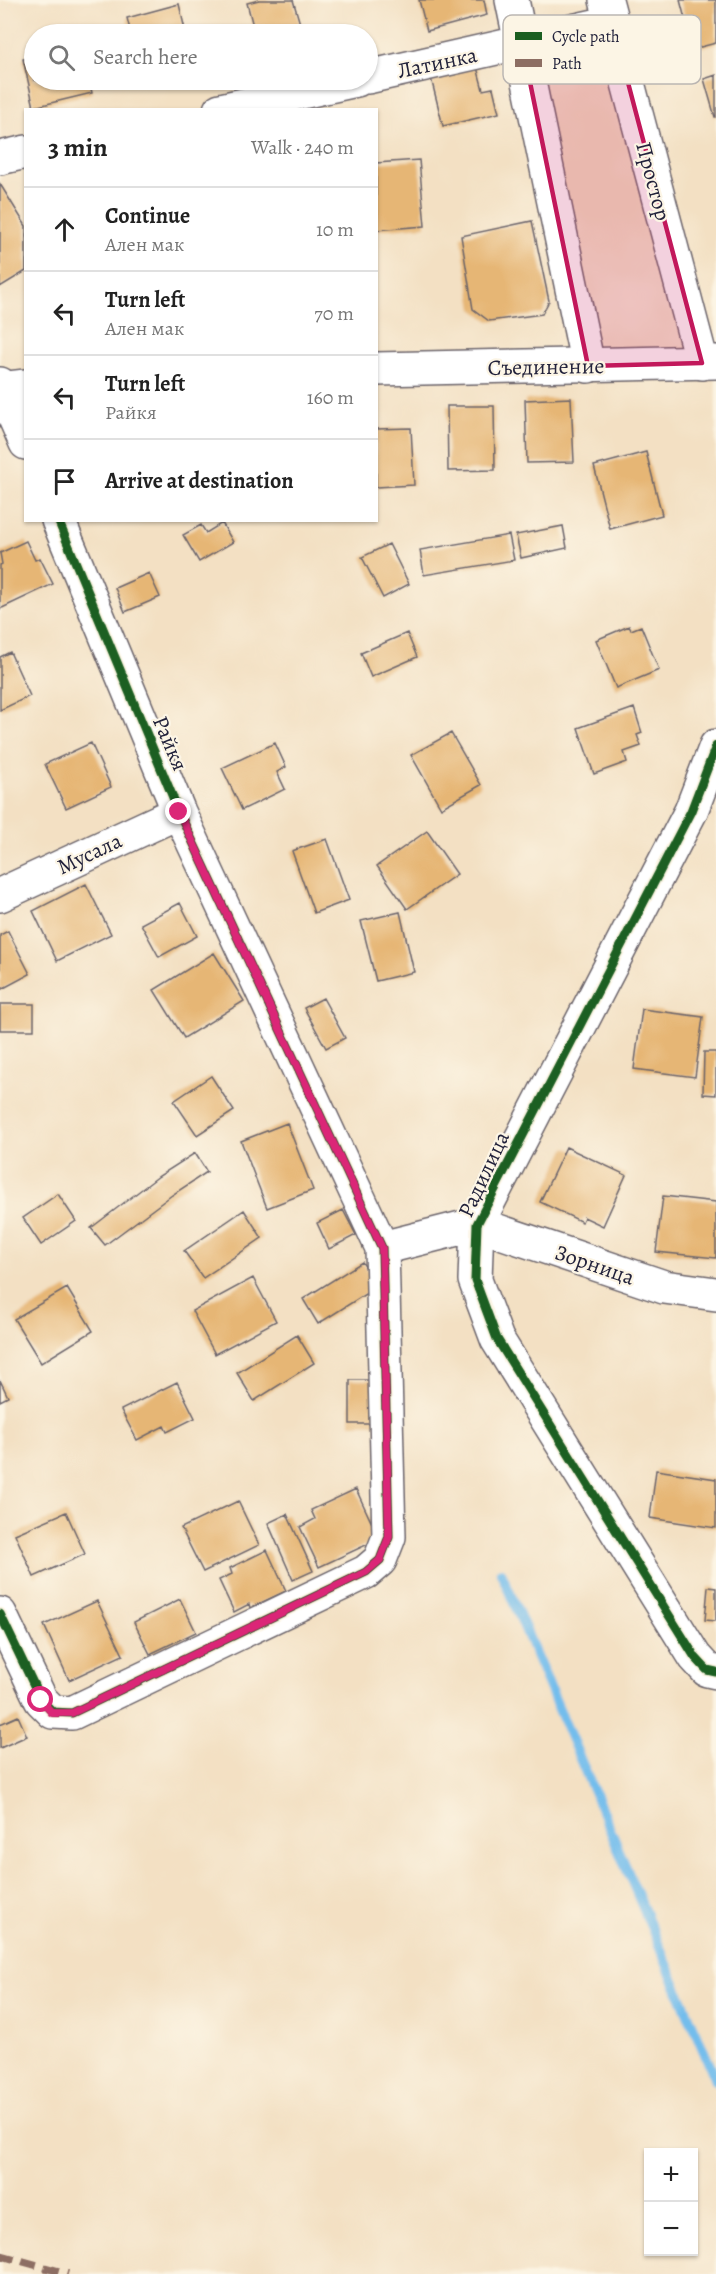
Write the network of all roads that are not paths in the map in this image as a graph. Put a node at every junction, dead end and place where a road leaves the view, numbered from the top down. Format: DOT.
graph roads {
  1 [pos="512,0"];
  2 [pos="515,15"];
  3 [pos="503,47"];
  4 [pos="378,75"];
  5 [pos="530,84"];
  6 [pos="630,84"];
  7 [pos="311,90"];
  8 [pos="229,108"];
  9 [pos="24,152"];
  10 [pos="0,158"];
  11 [pos="709,362"];
  12 [pos="588,366"];
  13 [pos="378,369"];
  14 [pos="7,387"];
  15 [pos="24,437"];
  16 [pos="59,522"];
  17 [pos="716,747"];
  18 [pos="704,810"];
  19 [pos="179,812"];
  20 [pos="0,895"];
  21 [pos="477,1224"];
  22 [pos="382,1248"];
  23 [pos="716,1294"];
  24 [pos="0,1614"];
  25 [pos="711,1671"];
  1 -- 2 [label="street"];
  3 -- 4 [label="street, Латинка"];
  5 -- 12 [label="street"];
  6 -- 11 [label="street, Простор"];
  7 -- 8 [label="street"];
  9 -- 10 [label="street"];
  11 -- 12 [label="street, Съединение"];
  12 -- 13 [label="street, Съединение"];
  14 -- 15 [label="street"];
  16 -- 19 [label="street, Райкя"];
  17 -- 18 [label="street, Радилица"];
  18 -- 21 [label="street, Радилица"];
  19 -- 20 [label="street, Мусала"];
  19 -- 22 [label="street, Райкя"];
  21 -- 22 [label="street"];
  21 -- 23 [label="street, Зорница"];
  21 -- 25 [label="street, Радилица"];
  22 -- 24 [label="street, Райкя"];
}
